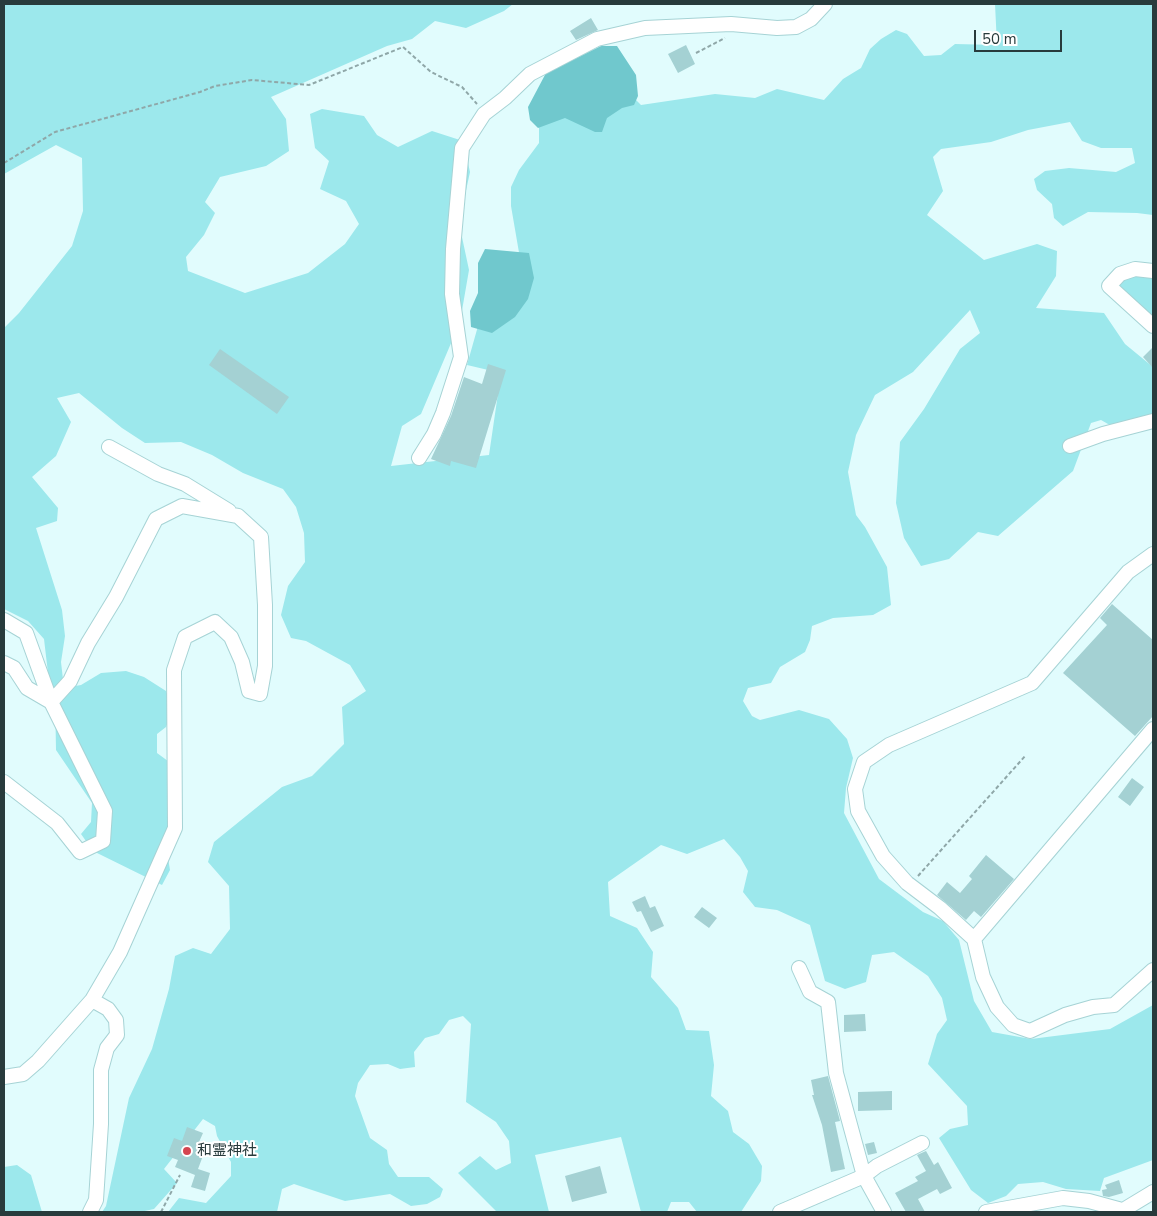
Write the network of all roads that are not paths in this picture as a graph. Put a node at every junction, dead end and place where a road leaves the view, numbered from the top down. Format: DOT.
graph roads {
  1 [pos="825,4"];
  2 [pos="1153,271"];
  3 [pos="1153,326"];
  4 [pos="1153,421"];
  5 [pos="1070,446"];
  6 [pos="110,447"];
  7 [pos="419,458"];
  8 [pos="238,516"];
  9 [pos="1153,554"];
  10 [pos="4,620"];
  11 [pos="4,663"];
  12 [pos="51,702"];
  13 [pos="1153,729"];
  14 [pos="4,782"];
  15 [pos="974,939"];
  16 [pos="799,968"];
  17 [pos="1153,970"];
  18 [pos="92,1000"];
  19 [pos="4,1077"];
  20 [pos="922,1144"];
  21 [pos="864,1176"];
  22 [pos="1153,1192"];
  23 [pos="1121,1211"];
  24 [pos="90,1212"];
  25 [pos="780,1212"];
  26 [pos="884,1212"];
  27 [pos="986,1212"];
  1 -- 7 [label="street"];
  2 -- 3 [label="street"];
  4 -- 5 [label="street"];
  6 -- 8 [label="street"];
  8 -- 12 [label="street"];
  8 -- 18 [label="street"];
  9 -- 15 [label="street"];
  10 -- 12 [label="street"];
  11 -- 12 [label="street"];
  12 -- 14 [label="street"];
  13 -- 15 [label="street"];
  15 -- 17 [label="street"];
  16 -- 21 [label="street"];
  18 -- 19 [label="street"];
  18 -- 24 [label="street"];
  20 -- 21 [label="street"];
  21 -- 25 [label="street"];
  21 -- 26 [label="street"];
  22 -- 23 [label="street"];
  23 -- 27 [label="street"];
}
